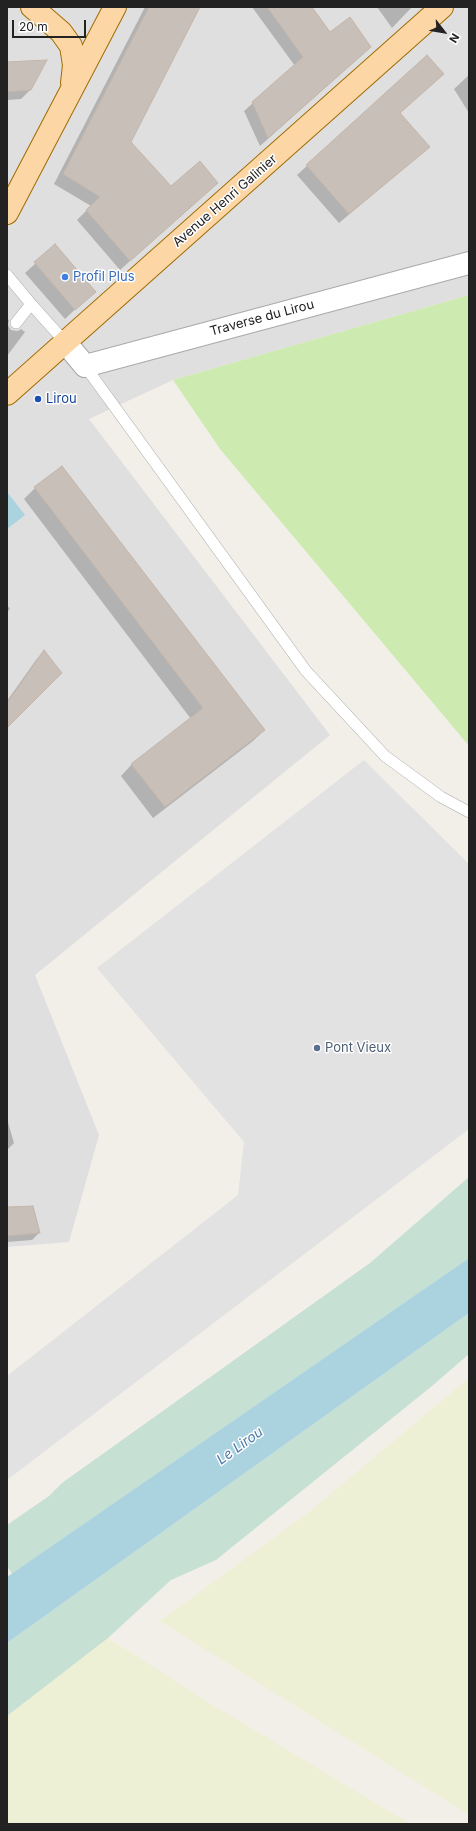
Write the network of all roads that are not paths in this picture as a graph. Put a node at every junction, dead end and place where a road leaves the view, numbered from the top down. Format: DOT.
graph roads {
  1 [pos="32,7"];
  2 [pos="115,7"];
  3 [pos="442,7"];
  4 [pos="71,90"];
  5 [pos="7,213"];
  6 [pos="469,263"];
  7 [pos="7,275"];
  8 [pos="31,304"];
  9 [pos="16,323"];
  10 [pos="65,342"];
  11 [pos="85,366"];
  12 [pos="7,394"];
  13 [pos="469,812"];
  1 -- 4 [label="main road"];
  2 -- 4 [label="main road"];
  3 -- 10 [label="main road, Avenue Henri Galinier"];
  4 -- 5 [label="main road"];
  6 -- 11 [label="street, Traverse du Lirou"];
  7 -- 8 [label="lane"];
  8 -- 9 [label="lane"];
  8 -- 10 [label="lane"];
  10 -- 11 [label="street"];
  10 -- 12 [label="main road, Avenue Henri Galinier"];
  11 -- 13 [label="lane"];
}
